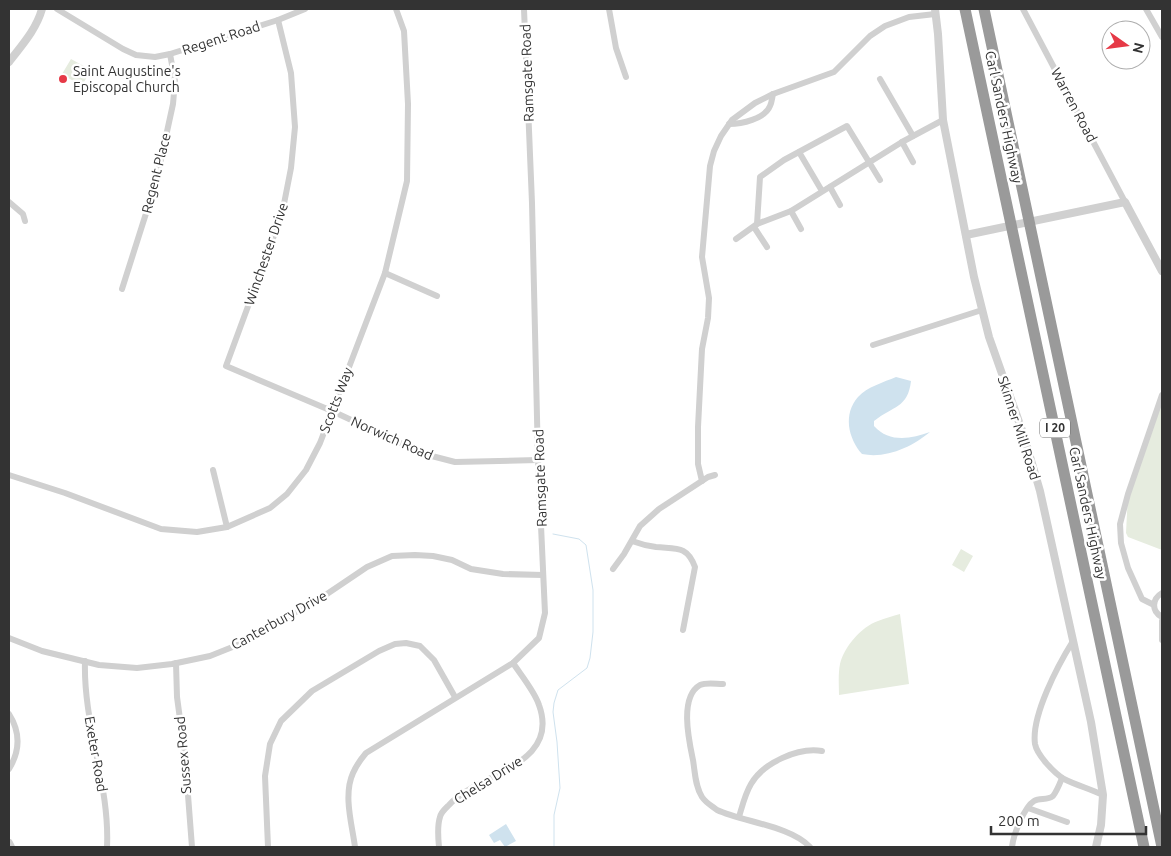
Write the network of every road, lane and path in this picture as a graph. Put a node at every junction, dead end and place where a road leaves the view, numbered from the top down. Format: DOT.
graph roads {
  1 [pos="42,9"];
  2 [pos="58,9"];
  3 [pos="305,9"];
  4 [pos="396,9"];
  5 [pos="524,9"];
  6 [pos="609,9"];
  7 [pos="965,9"];
  8 [pos="984,9"];
  9 [pos="1023,9"];
  10 [pos="1146,9"];
  11 [pos="935,12"];
  12 [pos="278,20"];
  13 [pos="1162,37"];
  14 [pos="170,54"];
  15 [pos="9,62"];
  16 [pos="626,77"];
  17 [pos="880,79"];
  18 [pos="773,94"];
  19 [pos="943,120"];
  20 [pos="728,124"];
  21 [pos="913,136"];
  22 [pos="902,142"];
  23 [pos="799,152"];
  24 [pos="869,162"];
  25 [pos="913,162"];
  26 [pos="880,180"];
  27 [pos="830,187"];
  28 [pos="822,192"];
  29 [pos="9,202"];
  30 [pos="1125,202"];
  31 [pos="840,205"];
  32 [pos="791,211"];
  33 [pos="26,221"];
  34 [pos="756,226"];
  35 [pos="801,229"];
  36 [pos="966,235"];
  37 [pos="736,239"];
  38 [pos="767,247"];
  39 [pos="1162,271"];
  40 [pos="385,273"];
  41 [pos="122,289"];
  42 [pos="437,296"];
  43 [pos="982,310"];
  44 [pos="873,345"];
  45 [pos="226,366"];
  46 [pos="1162,395"];
  47 [pos="332,411"];
  48 [pos="538,460"];
  49 [pos="213,470"];
  50 [pos="9,475"];
  51 [pos="714,475"];
  52 [pos="702,481"];
  53 [pos="227,527"];
  54 [pos="632,541"];
  55 [pos="612,569"];
  56 [pos="543,575"];
  57 [pos="1162,592"];
  58 [pos="1154,605"];
  59 [pos="1162,618"];
  60 [pos="1162,622"];
  61 [pos="683,630"];
  62 [pos="9,638"];
  63 [pos="1162,640"];
  64 [pos="1073,641"];
  65 [pos="85,661"];
  66 [pos="176,663"];
  67 [pos="513,663"];
  68 [pos="723,684"];
  69 [pos="455,697"];
  70 [pos="9,714"];
  71 [pos="822,751"];
  72 [pos="9,769"];
  73 [pos="1062,778"];
  74 [pos="1103,794"];
  75 [pos="1028,808"];
  76 [pos="739,817"];
  77 [pos="1067,822"];
  78 [pos="9,843"];
  79 [pos="11,847"];
  80 [pos="106,847"];
  81 [pos="192,847"];
  82 [pos="268,847"];
  83 [pos="355,847"];
  84 [pos="439,847"];
  85 [pos="810,847"];
  86 [pos="1012,847"];
  87 [pos="1096,847"];
  88 [pos="1144,847"];
  89 [pos="1162,847"];
  1 -- 15 [label="street"];
  2 -- 14 [label="street, Regent Road"];
  3 -- 12 [label="street, Regent Road"];
  4 -- 40 [label="street, Scotts Way"];
  5 -- 48 [label="street, Ramsgate Road"];
  6 -- 16 [label="street"];
  7 -- 88 [label="highway, Carl Sanders Highway / I 20"];
  8 -- 89 [label="highway, Carl Sanders Highway / I 20"];
  9 -- 30 [label="street, Warren Road"];
  10 -- 13 [label="street"];
  11 -- 18 [label="street"];
  11 -- 19 [label="street, Skinner Mill Road"];
  12 -- 14 [label="street, Regent Road"];
  12 -- 45 [label="street, Winchester Drive"];
  14 -- 41 [label="street, Regent Place"];
  17 -- 21 [label="street"];
  18 -- 20 [label="street"];
  18 -- 20 [label="street"];
  19 -- 21 [label="street"];
  19 -- 36 [label="street, Skinner Mill Road"];
  20 -- 52 [label="street"];
  21 -- 22 [label="street"];
  22 -- 24 [label="street"];
  22 -- 25 [label="street"];
  23 -- 24 [label="street"];
  23 -- 28 [label="street"];
  23 -- 34 [label="street"];
  24 -- 26 [label="street"];
  24 -- 27 [label="street"];
  27 -- 28 [label="street"];
  27 -- 31 [label="street"];
  28 -- 32 [label="street"];
  29 -- 33 [label="street"];
  30 -- 36 [label="street"];
  30 -- 39 [label="street, Warren Road"];
  32 -- 34 [label="street"];
  32 -- 35 [label="street"];
  34 -- 37 [label="street"];
  34 -- 38 [label="street"];
  36 -- 43 [label="street, Skinner Mill Road"];
  40 -- 42 [label="street"];
  40 -- 47 [label="street, Scotts Way"];
  43 -- 44 [label="street"];
  43 -- 64 [label="street, Skinner Mill Road"];
  45 -- 47 [label="street, Norwich Road"];
  46 -- 58 [label="street"];
  47 -- 48 [label="street, Norwich Road"];
  47 -- 53 [label="street, Scotts Way"];
  48 -- 56 [label="street, Ramsgate Road"];
  49 -- 53 [label="street"];
  50 -- 53 [label="street, Scotts Way"];
  51 -- 52 [label="street"];
  52 -- 54 [label="street"];
  54 -- 55 [label="street"];
  54 -- 61 [label="street"];
  56 -- 66 [label="street, Canterbury Drive"];
  56 -- 67 [label="street, Ramsgate Road"];
  57 -- 58 [label="street"];
  58 -- 59 [label="street"];
  60 -- 63 [label="street"];
  62 -- 65 [label="street, Canterbury Drive"];
  64 -- 73 [label="street"];
  64 -- 74 [label="street, Skinner Mill Road"];
  65 -- 66 [label="street, Canterbury Drive"];
  65 -- 80 [label="street, Exeter Road"];
  66 -- 81 [label="street, Sussex Road"];
  67 -- 69 [label="street, Ramsgate Road"];
  67 -- 84 [label="street, Chelsa Drive"];
  68 -- 76 [label="street"];
  69 -- 82 [label="street"];
  69 -- 83 [label="street, Ramsgate Road"];
  70 -- 72 [label="street"];
  71 -- 76 [label="street"];
  73 -- 74 [label="street"];
  73 -- 75 [label="street"];
  74 -- 87 [label="street, Skinner Mill Road"];
  75 -- 77 [label="street"];
  75 -- 86 [label="street"];
  76 -- 85 [label="street"];
  78 -- 79 [label="street"];
}
